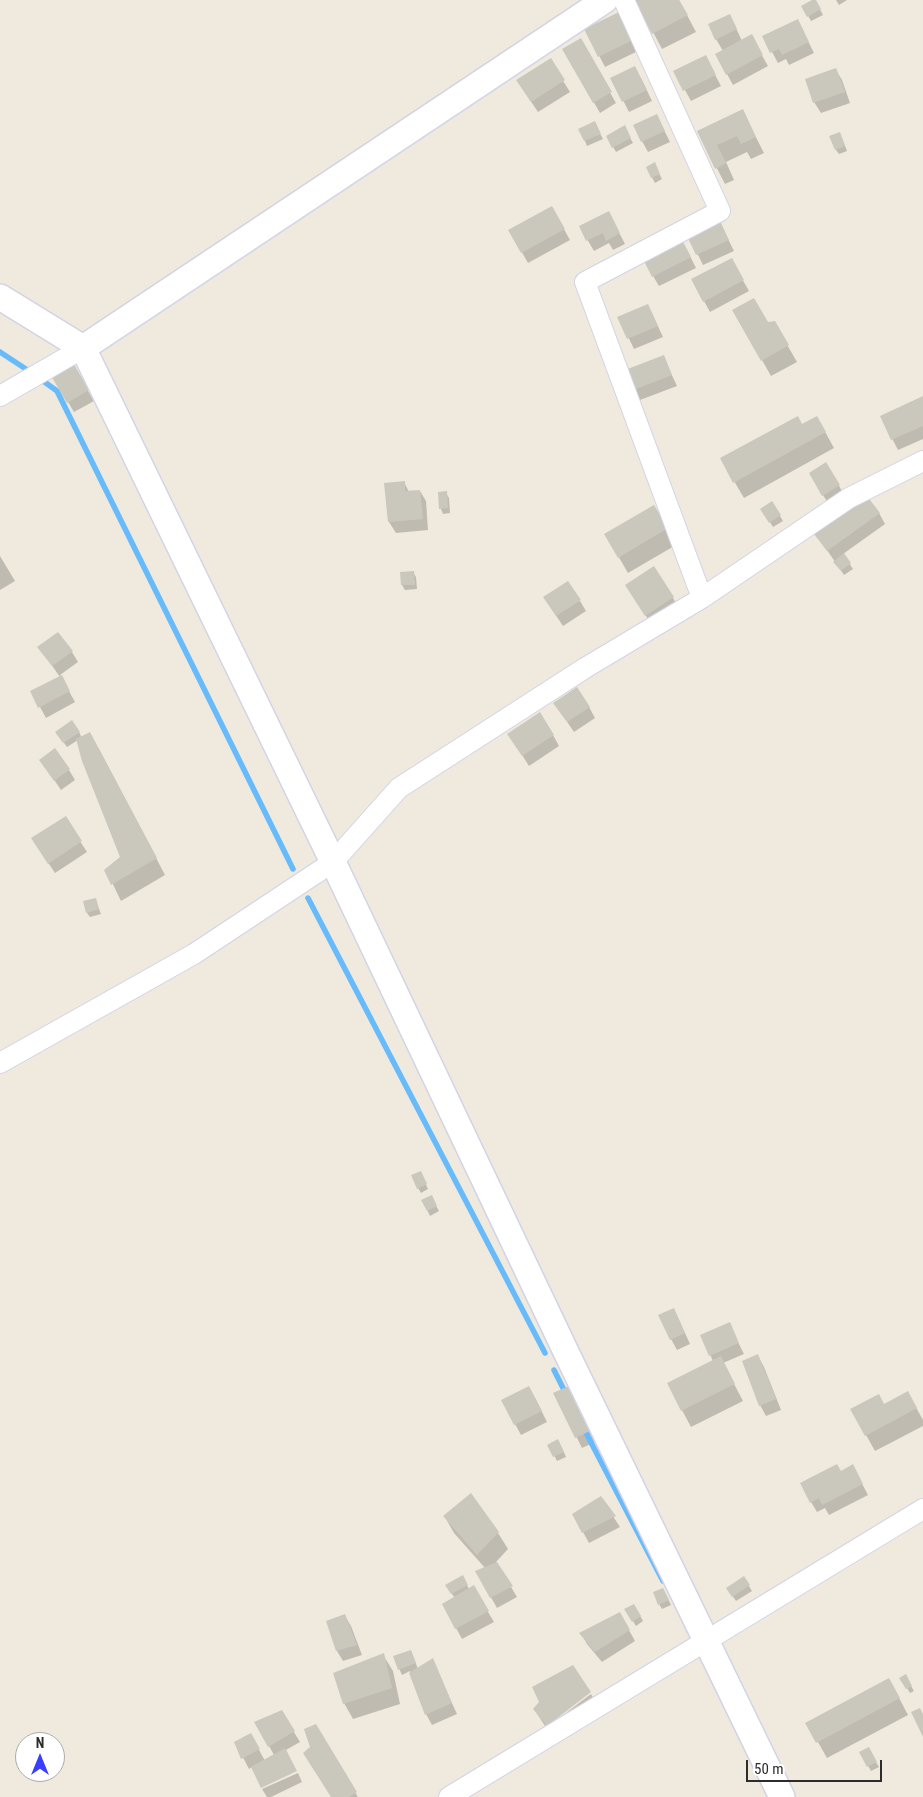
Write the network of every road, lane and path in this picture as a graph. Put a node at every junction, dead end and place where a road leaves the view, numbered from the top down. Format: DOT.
graph roads {
  1 [pos="605,0"];
  2 [pos="624,0"];
  3 [pos="0,297"];
  4 [pos="83,348"];
  5 [pos="0,396"];
  6 [pos="923,462"];
  7 [pos="702,598"];
  8 [pos="333,862"];
  9 [pos="0,1063"];
  10 [pos="923,1509"];
  11 [pos="706,1640"];
  12 [pos="449,1797"];
  13 [pos="782,1797"];
  1 -- 4 [label="street"];
  2 -- 7 [label="street"];
  3 -- 4 [label="street"];
  4 -- 5 [label="street"];
  4 -- 8 [label="street"];
  6 -- 7 [label="street"];
  7 -- 8 [label="street"];
  8 -- 9 [label="street"];
  8 -- 11 [label="street"];
  10 -- 11 [label="street"];
  11 -- 12 [label="street"];
  11 -- 13 [label="street"];
}
